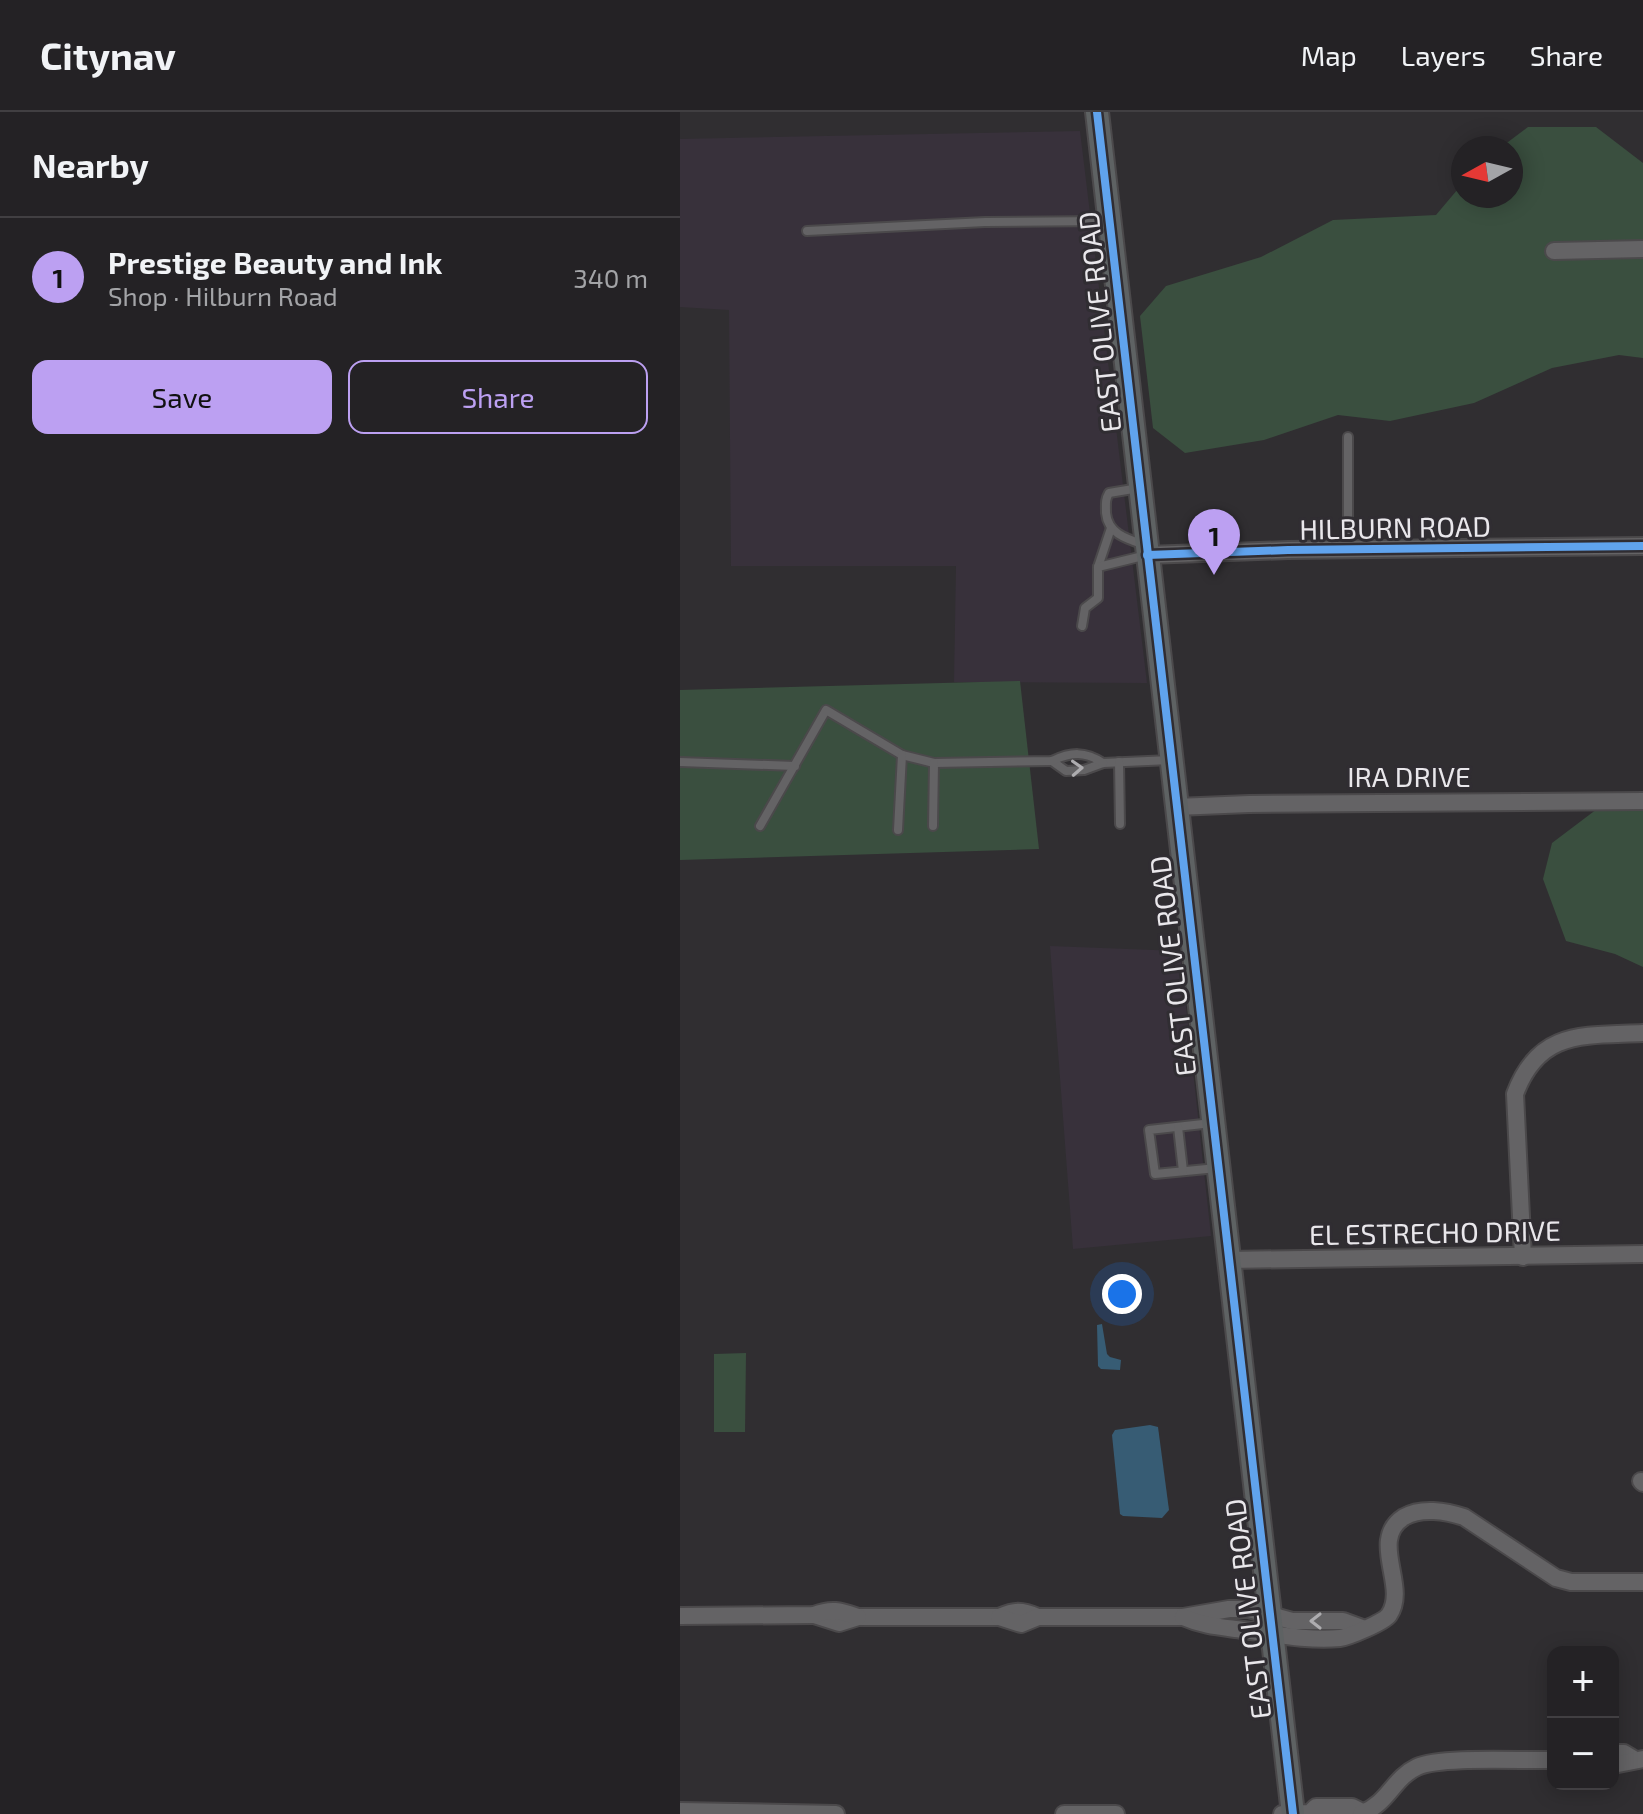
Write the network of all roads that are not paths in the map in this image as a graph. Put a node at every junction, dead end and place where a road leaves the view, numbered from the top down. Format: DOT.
graph roads {
  1 [pos="1097,112"];
  2 [pos="1109,221"];
  3 [pos="807,231"];
  4 [pos="1643,249"];
  5 [pos="1554,251"];
  6 [pos="1348,437"];
  7 [pos="1140,488"];
  8 [pos="1111,528"];
  9 [pos="1643,546"];
  10 [pos="1348,549"];
  11 [pos="1147,550"];
  12 [pos="1098,567"];
  13 [pos="1082,626"];
  14 [pos="902,755"];
  15 [pos="1171,760"];
  16 [pos="1052,761"];
  17 [pos="680,762"];
  18 [pos="1119,762"];
  19 [pos="934,763"];
  20 [pos="1103,763"];
  21 [pos="795,766"];
  22 [pos="1643,801"];
  23 [pos="1176,807"];
  24 [pos="1120,824"];
  25 [pos="760,826"];
  26 [pos="933,826"];
  27 [pos="898,830"];
  28 [pos="1643,1033"];
  29 [pos="1212,1123"];
  30 [pos="1178,1127"];
  31 [pos="1218,1168"];
  32 [pos="1183,1171"];
  33 [pos="1643,1254"];
  34 [pos="1523,1257"];
  35 [pos="1228,1260"];
  36 [pos="1643,1582"];
  37 [pos="680,1616"];
  38 [pos="1270,1625"];
  39 [pos="1619,1753"];
  40 [pos="1639,1759"];
  41 [pos="1547,1760"];
  42 [pos="1619,1764"];
  43 [pos="680,1811"];
  44 [pos="1362,1813"];
  45 [pos="836,1814"];
  46 [pos="1064,1814"];
  47 [pos="1116,1814"];
  48 [pos="1282,1814"];
  49 [pos="1293,1814"];
  50 [pos="1310,1814"];
  1 -- 2 [label="street, EAST OLIVE ROAD"];
  2 -- 3 [label="lane"];
  2 -- 7 [label="street, EAST OLIVE ROAD"];
  4 -- 5 [label="street"];
  6 -- 10 [label="lane"];
  7 -- 8 [label="lane"];
  7 -- 11 [label="street, EAST OLIVE ROAD"];
  8 -- 11 [label="lane"];
  8 -- 12 [label="lane"];
  9 -- 10 [label="street, HILBURN ROAD"];
  10 -- 11 [label="street, HILBURN ROAD"];
  11 -- 12 [label="lane"];
  11 -- 15 [label="street, EAST OLIVE ROAD"];
  12 -- 13 [label="lane"];
  14 -- 19 [label="lane"];
  14 -- 21 [label="lane"];
  14 -- 27 [label="lane"];
  15 -- 18 [label="lane"];
  15 -- 23 [label="street, EAST OLIVE ROAD"];
  16 -- 19 [label="lane"];
  16 -- 20 [label="lane"];
  16 -- 20 [label="lane, one-way"];
  17 -- 21 [label="lane"];
  18 -- 20 [label="lane"];
  18 -- 24 [label="lane"];
  19 -- 26 [label="lane"];
  21 -- 25 [label="lane"];
  22 -- 23 [label="street, IRA DRIVE"];
  23 -- 29 [label="street, EAST OLIVE ROAD"];
  28 -- 34 [label="street"];
  29 -- 30 [label="lane"];
  29 -- 31 [label="street, EAST OLIVE ROAD"];
  30 -- 32 [label="lane"];
  30 -- 32 [label="lane"];
  31 -- 32 [label="lane"];
  31 -- 35 [label="street, EAST OLIVE ROAD"];
  33 -- 34 [label="street, EL ESTRECHO DRIVE"];
  34 -- 35 [label="street, EL ESTRECHO DRIVE"];
  35 -- 38 [label="street, EAST OLIVE ROAD"];
  36 -- 38 [label="street"];
  37 -- 38 [label="street"];
  38 -- 49 [label="street, EAST OLIVE ROAD"];
  39 -- 40 [label="street"];
  40 -- 42 [label="street"];
  41 -- 44 [label="street"];
  43 -- 45 [label="street"];
  44 -- 50 [label="street"];
  46 -- 47 [label="street"];
  48 -- 49 [label="street"];
  49 -- 50 [label="street"];
}
